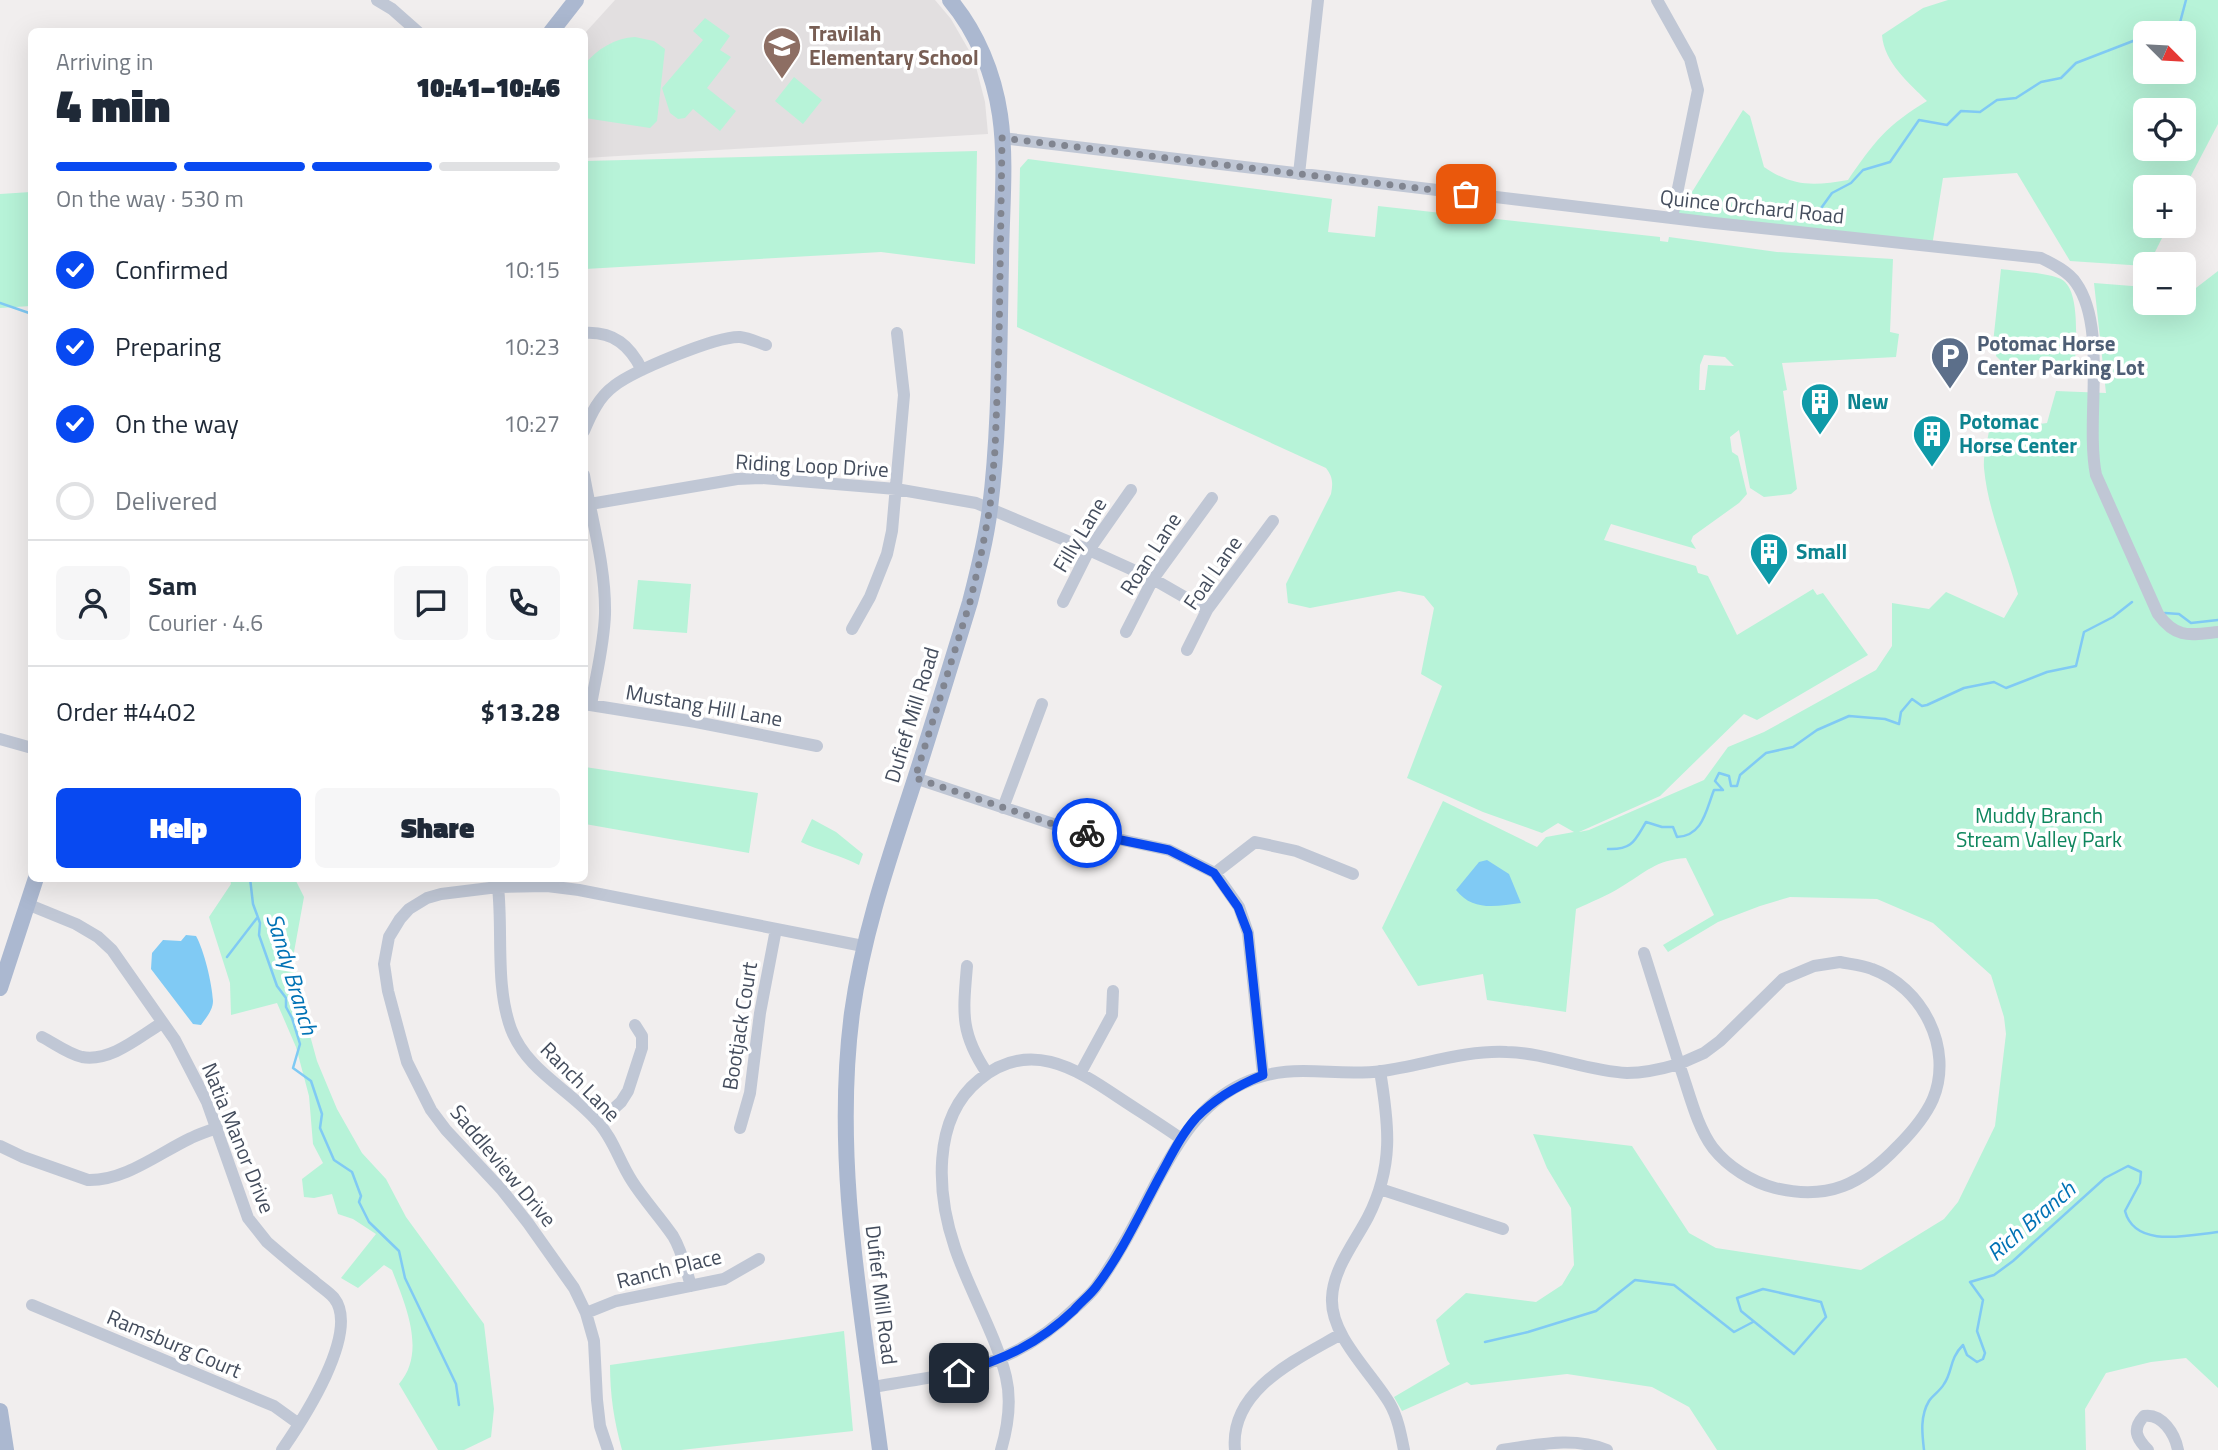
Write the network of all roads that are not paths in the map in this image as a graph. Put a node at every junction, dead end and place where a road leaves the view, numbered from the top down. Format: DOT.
graph roads {
  1 [pos="377,0"];
  2 [pos="576,0"];
  3 [pos="950,0"];
  4 [pos="1318,0"];
  5 [pos="1657,0"];
  6 [pos="413,28"];
  7 [pos="554,28"];
  8 [pos="1002,138"];
  9 [pos="1299,174"];
  10 [pos="1672,218"];
  11 [pos="588,333"];
  12 [pos="897,333"];
  13 [pos="766,345"];
  14 [pos="642,370"];
  15 [pos="588,423"];
  16 [pos="896,489"];
  17 [pos="1131,490"];
  18 [pos="588,494"];
  19 [pos="1212,498"];
  20 [pos="590,504"];
  21 [pos="990,507"];
  22 [pos="1273,521"];
  23 [pos="1089,550"];
  24 [pos="1153,579"];
  25 [pos="1063,602"];
  26 [pos="1207,610"];
  27 [pos="852,629"];
  28 [pos="1126,632"];
  29 [pos="2218,632"];
  30 [pos="1187,650"];
  31 [pos="1042,704"];
  32 [pos="588,705"];
  33 [pos="0,739"];
  34 [pos="817,746"];
  35 [pos="28,747"];
  36 [pos="915,778"];
  37 [pos="1003,808"];
  38 [pos="1214,873"];
  39 [pos="1353,874"];
  40 [pos="35,882"];
  41 [pos="498,887"];
  42 [pos="27,904"];
  43 [pos="775,929"];
  44 [pos="863,946"];
  45 [pos="1644,953"];
  46 [pos="967,966"];
  47 [pos="0,988"];
  48 [pos="1113,991"];
  49 [pos="162,1023"];
  50 [pos="635,1025"];
  51 [pos="42,1037"];
  52 [pos="1679,1064"];
  53 [pos="1380,1071"];
  54 [pos="1081,1072"];
  55 [pos="987,1073"];
  56 [pos="1263,1075"];
  57 [pos="598,1122"];
  58 [pos="217,1128"];
  59 [pos="740,1128"];
  60 [pos="1180,1138"];
  61 [pos="0,1146"];
  62 [pos="1380,1189"];
  63 [pos="1503,1228"];
  64 [pos="760,1259"];
  65 [pos="691,1286"];
  66 [pos="32,1305"];
  67 [pos="586,1313"];
  68 [pos="1341,1334"];
  69 [pos="1000,1360"];
  70 [pos="872,1387"];
  71 [pos="0,1411"];
  72 [pos="299,1424"];
  73 [pos="6,1450"];
  74 [pos="282,1450"];
  75 [pos="608,1450"];
  76 [pos="880,1450"];
  77 [pos="1001,1450"];
  78 [pos="1235,1450"];
  79 [pos="1404,1450"];
  80 [pos="1503,1450"];
  81 [pos="1607,1450"];
  82 [pos="2148,1450"];
  83 [pos="2178,1450"];
  1 -- 6 [label="street"];
  2 -- 7 [label="main road"];
  3 -- 8 [label="main road, Dufief Mill Road"];
  4 -- 9 [label="street"];
  5 -- 10 [label="street"];
  8 -- 9 [label="street, Quince Orchard Road"];
  8 -- 21 [label="main road, Dufief Mill Road"];
  9 -- 10 [label="street, Quince Orchard Road"];
  10 -- 29 [label="street, Quince Orchard Road"];
  11 -- 14 [label="street"];
  12 -- 16 [label="street"];
  13 -- 14 [label="street"];
  14 -- 15 [label="street"];
  16 -- 20 [label="street, Riding Loop Drive"];
  16 -- 21 [label="street, Riding Loop Drive"];
  16 -- 27 [label="street"];
  17 -- 23 [label="street, Filly Lane"];
  18 -- 20 [label="street"];
  19 -- 24 [label="street, Roan Lane"];
  20 -- 32 [label="street"];
  21 -- 23 [label="street, Riding Loop Drive"];
  21 -- 36 [label="main road, Dufief Mill Road"];
  22 -- 26 [label="street, Foal Lane"];
  23 -- 24 [label="street, Riding Loop Drive"];
  23 -- 25 [label="street, Filly Lane"];
  24 -- 26 [label="street, Riding Loop Drive"];
  24 -- 28 [label="street, Roan Lane"];
  26 -- 30 [label="street, Foal Lane"];
  31 -- 37 [label="street"];
  32 -- 34 [label="street, Mustang Hill Lane"];
  33 -- 35 [label="street"];
  36 -- 37 [label="street"];
  36 -- 44 [label="main road, Dufief Mill Road"];
  37 -- 38 [label="street"];
  38 -- 39 [label="street"];
  38 -- 56 [label="street"];
  40 -- 42 [label="main road"];
  41 -- 43 [label="street, Saddleview Drive"];
  41 -- 57 [label="street, Ranch Lane"];
  41 -- 67 [label="street, Saddleview Drive"];
  42 -- 47 [label="main road"];
  42 -- 49 [label="street, Natia Manor Drive"];
  43 -- 44 [label="street, Saddleview Drive"];
  43 -- 59 [label="street, Bootjack Court"];
  44 -- 70 [label="main road, Dufief Mill Road"];
  45 -- 52 [label="street"];
  46 -- 55 [label="street"];
  48 -- 54 [label="street"];
  49 -- 51 [label="street"];
  49 -- 58 [label="street, Natia Manor Drive"];
  50 -- 57 [label="street"];
  52 -- 52 [label="street"];
  52 -- 53 [label="street"];
  53 -- 56 [label="street"];
  53 -- 62 [label="street"];
  54 -- 55 [label="street"];
  54 -- 60 [label="street"];
  55 -- 69 [label="street"];
  56 -- 60 [label="street"];
  57 -- 65 [label="street, Ranch Lane"];
  58 -- 61 [label="street"];
  58 -- 72 [label="street, Natia Manor Drive"];
  60 -- 69 [label="street"];
  62 -- 63 [label="street"];
  62 -- 68 [label="street"];
  64 -- 65 [label="street, Ranch Place"];
  65 -- 67 [label="street, Ranch Place"];
  66 -- 72 [label="street, Ramsburg Court"];
  67 -- 75 [label="street, Saddleview Drive"];
  68 -- 78 [label="street"];
  68 -- 79 [label="street"];
  69 -- 70 [label="street"];
  69 -- 77 [label="street"];
  70 -- 76 [label="main road, Dufief Mill Road"];
  71 -- 73 [label="main road"];
  72 -- 74 [label="street, Natia Manor Drive"];
  80 -- 81 [label="street"];
  82 -- 83 [label="street"];
}
